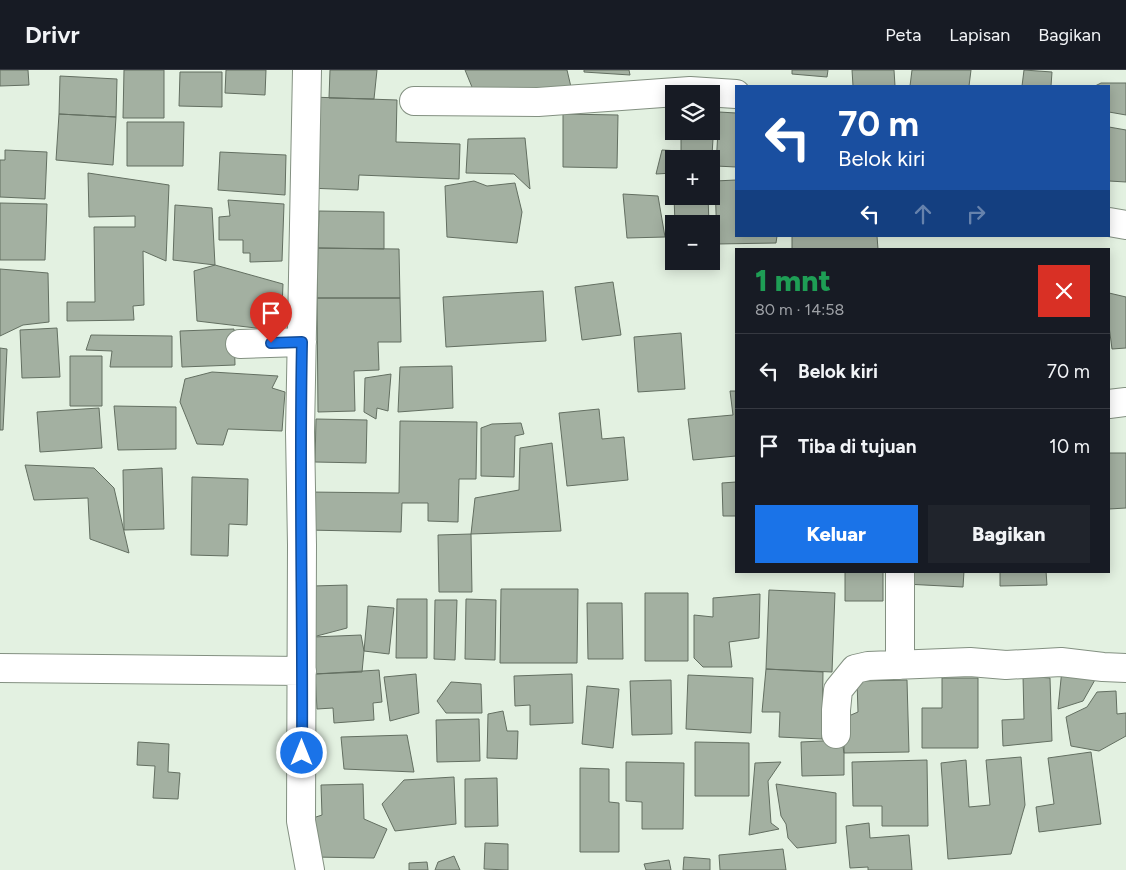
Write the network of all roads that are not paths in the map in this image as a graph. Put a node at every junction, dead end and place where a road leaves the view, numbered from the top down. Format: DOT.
graph roads {
  1 [pos="307,70"];
  2 [pos="735,94"];
  3 [pos="414,101"];
  4 [pos="1110,222"];
  5 [pos="1126,226"];
  6 [pos="302,342"];
  7 [pos="240,344"];
  8 [pos="1126,402"];
  9 [pos="1110,404"];
  10 [pos="900,573"];
  11 [pos="900,665"];
  12 [pos="0,668"];
  13 [pos="1126,668"];
  14 [pos="302,671"];
  15 [pos="836,734"];
  16 [pos="310,870"];
  1 -- 6 [label="street"];
  2 -- 3 [label="street"];
  4 -- 5 [label="street"];
  6 -- 7 [label="street"];
  6 -- 14 [label="street"];
  8 -- 9 [label="street"];
  10 -- 11 [label="street"];
  11 -- 13 [label="street"];
  11 -- 15 [label="street"];
  12 -- 14 [label="street"];
  14 -- 16 [label="street"];
}
